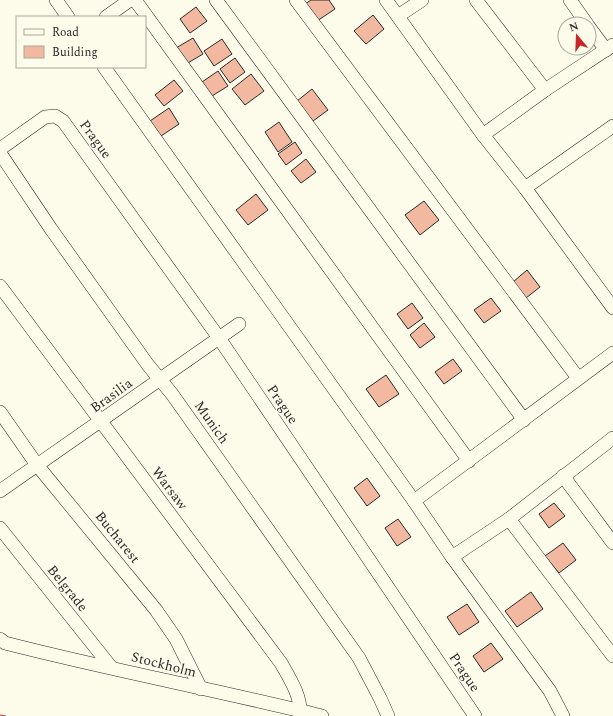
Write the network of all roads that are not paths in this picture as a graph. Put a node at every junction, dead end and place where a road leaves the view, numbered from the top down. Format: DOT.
graph roads {
  1 [pos="56,0"];
  2 [pos="130,0"];
  3 [pos="135,0"];
  4 [pos="216,0"];
  5 [pos="296,0"];
  6 [pos="386,0"];
  7 [pos="422,0"];
  8 [pos="476,0"];
  9 [pos="570,0"];
  10 [pos="67,16"];
  11 [pos="107,16"];
  12 [pos="398,16"];
  13 [pos="581,16"];
  14 [pos="597,35"];
  15 [pos="609,47"];
  16 [pos="105,68"];
  17 [pos="545,90"];
  18 [pos="613,126"];
  19 [pos="483,135"];
  20 [pos="0,150"];
  21 [pos="0,153"];
  22 [pos="525,188"];
  23 [pos="0,286"];
  24 [pos="613,308"];
  25 [pos="239,324"];
  26 [pos="219,338"];
  27 [pos="613,353"];
  28 [pos="578,378"];
  29 [pos="160,379"];
  30 [pos="0,412"];
  31 [pos="524,420"];
  32 [pos="100,422"];
  33 [pos="613,438"];
  34 [pos="469,461"];
  35 [pos="37,465"];
  36 [pos="563,476"];
  37 [pos="0,491"];
  38 [pos="414,501"];
  39 [pos="509,519"];
  40 [pos="0,528"];
  41 [pos="613,543"];
  42 [pos="452,557"];
  43 [pos="0,639"];
  44 [pos="613,656"];
  45 [pos="111,667"];
  46 [pos="201,689"];
  47 [pos="300,713"];
  48 [pos="322,716"];
  49 [pos="388,716"];
  50 [pos="475,716"];
  51 [pos="564,716"];
  1 -- 10 [label="street"];
  2 -- 11 [label="street"];
  3 -- 34 [label="street"];
  4 -- 31 [label="street"];
  5 -- 28 [label="street"];
  6 -- 12 [label="street"];
  7 -- 12 [label="street"];
  8 -- 17 [label="street"];
  9 -- 13 [label="street"];
  12 -- 19 [label="street"];
  14 -- 15 [label="street"];
  15 -- 17 [label="street"];
  16 -- 38 [label="street"];
  17 -- 19 [label="street"];
  18 -- 22 [label="street"];
  19 -- 22 [label="street"];
  20 -- 26 [label="street, Prague"];
  21 -- 29 [label="street, Munich"];
  22 -- 24 [label="street"];
  23 -- 32 [label="street, Warsaw"];
  25 -- 26 [label="street, Brasilia"];
  26 -- 29 [label="street, Brasilia"];
  26 -- 50 [label="street, Prague"];
  27 -- 28 [label="street"];
  28 -- 31 [label="street"];
  29 -- 32 [label="street, Brasilia"];
  29 -- 49 [label="street, Munich"];
  30 -- 35 [label="street, Bucharest"];
  31 -- 34 [label="street"];
  32 -- 35 [label="street, Brasilia"];
  32 -- 47 [label="street, Warsaw"];
  33 -- 36 [label="street"];
  34 -- 38 [label="street"];
  35 -- 37 [label="street, Brasilia"];
  35 -- 46 [label="street, Bucharest"];
  36 -- 39 [label="street"];
  36 -- 41 [label="street"];
  38 -- 42 [label="street"];
  39 -- 42 [label="street"];
  39 -- 44 [label="street"];
  40 -- 45 [label="street, Belgrade"];
  42 -- 51 [label="street"];
  43 -- 45 [label="street, Stockholm"];
  45 -- 46 [label="street, Stockholm"];
  46 -- 47 [label="street, Stockholm"];
  47 -- 48 [label="street, Stockholm"];
}
